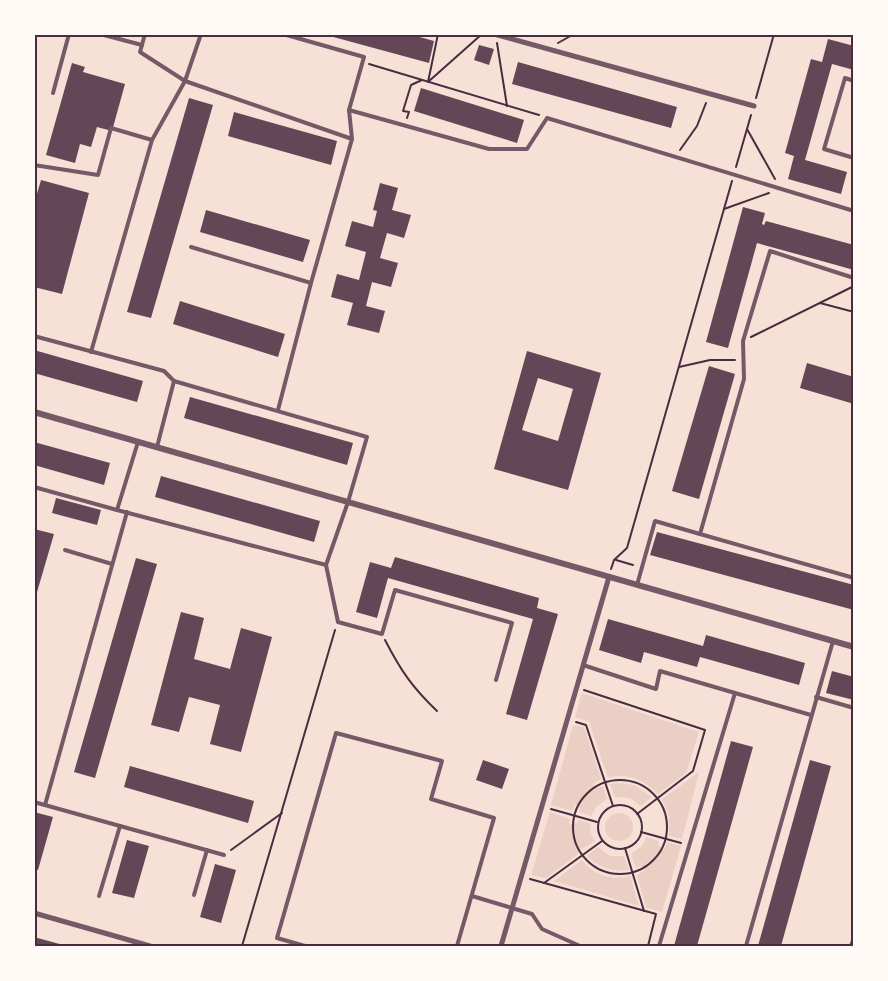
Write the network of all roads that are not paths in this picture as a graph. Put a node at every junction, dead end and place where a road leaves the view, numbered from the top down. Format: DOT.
graph roads {
  1 [pos="69,34"];
  2 [pos="100,34"];
  3 [pos="145,34"];
  4 [pos="201,34"];
  5 [pos="283,34"];
  6 [pos="495,35"];
  7 [pos="142,45"];
  8 [pos="185,81"];
  9 [pos="854,81"];
  10 [pos="52,93"];
  11 [pos="754,106"];
  12 [pos="349,110"];
  13 [pos="352,139"];
  14 [pos="152,140"];
  15 [pos="854,158"];
  16 [pos="34,165"];
  17 [pos="854,211"];
  18 [pos="191,247"];
  19 [pos="854,278"];
  20 [pos="311,283"];
  21 [pos="34,336"];
  22 [pos="91,352"];
  23 [pos="174,381"];
  24 [pos="278,410"];
  25 [pos="34,412"];
  26 [pos="138,442"];
  27 [pos="157,447"];
  28 [pos="34,488"];
  29 [pos="348,502"];
  30 [pos="117,510"];
  31 [pos="127,512"];
  32 [pos="700,534"];
  33 [pos="65,550"];
  34 [pos="112,564"];
  35 [pos="326,565"];
  36 [pos="609,577"];
  37 [pos="854,578"];
  38 [pos="637,585"];
  39 [pos="833,641"];
  40 [pos="854,647"];
  41 [pos="583,666"];
  42 [pos="496,680"];
  43 [pos="735,693"];
  44 [pos="816,697"];
  45 [pos="854,708"];
  46 [pos="811,715"];
  47 [pos="34,802"];
  48 [pos="45,805"];
  49 [pos="120,825"];
  50 [pos="207,850"];
  51 [pos="224,855"];
  52 [pos="194,895"];
  53 [pos="99,896"];
  54 [pos="472,896"];
  55 [pos="513,907"];
  56 [pos="34,913"];
  57 [pos="854,938"];
  58 [pos="150,946"];
  59 [pos="305,946"];
  60 [pos="457,946"];
  61 [pos="501,946"];
  62 [pos="580,946"];
  63 [pos="659,946"];
  64 [pos="746,946"];
  65 [pos="851,946"];
  1 -- 10 [label="lane"];
  2 -- 7 [label="lane"];
  3 -- 7 [label="lane"];
  4 -- 8 [label="lane"];
  5 -- 12 [label="lane"];
  6 -- 11 [label="street"];
  7 -- 8 [label="lane"];
  8 -- 13 [label="lane"];
  8 -- 14 [label="lane"];
  9 -- 15 [label="lane"];
  12 -- 13 [label="lane"];
  12 -- 17 [label="lane"];
  13 -- 20 [label="lane"];
  14 -- 16 [label="lane"];
  14 -- 22 [label="lane"];
  18 -- 20 [label="lane"];
  19 -- 32 [label="lane"];
  20 -- 24 [label="lane"];
  21 -- 22 [label="lane"];
  22 -- 23 [label="lane"];
  23 -- 24 [label="lane"];
  23 -- 27 [label="lane"];
  24 -- 29 [label="lane"];
  25 -- 26 [label="street"];
  26 -- 27 [label="street"];
  26 -- 30 [label="lane"];
  27 -- 29 [label="street"];
  28 -- 30 [label="lane"];
  29 -- 35 [label="lane"];
  29 -- 36 [label="street"];
  30 -- 31 [label="lane"];
  31 -- 34 [label="lane"];
  31 -- 35 [label="lane"];
  32 -- 37 [label="lane"];
  32 -- 38 [label="lane"];
  33 -- 34 [label="lane"];
  34 -- 48 [label="lane"];
  35 -- 42 [label="lane"];
  36 -- 38 [label="street"];
  36 -- 41 [label="street"];
  38 -- 39 [label="street"];
  39 -- 40 [label="street"];
  39 -- 44 [label="lane"];
  41 -- 43 [label="lane"];
  41 -- 55 [label="street"];
  43 -- 46 [label="lane"];
  43 -- 63 [label="lane"];
  44 -- 45 [label="lane"];
  44 -- 46 [label="lane"];
  46 -- 64 [label="lane"];
  47 -- 48 [label="lane"];
  48 -- 49 [label="lane"];
  49 -- 50 [label="lane"];
  49 -- 53 [label="lane"];
  50 -- 51 [label="lane"];
  50 -- 52 [label="lane"];
  54 -- 55 [label="lane"];
  54 -- 59 [label="lane"];
  54 -- 60 [label="lane"];
  55 -- 61 [label="street"];
  55 -- 62 [label="lane"];
  56 -- 58 [label="street"];
  57 -- 65 [label="lane"];
}
